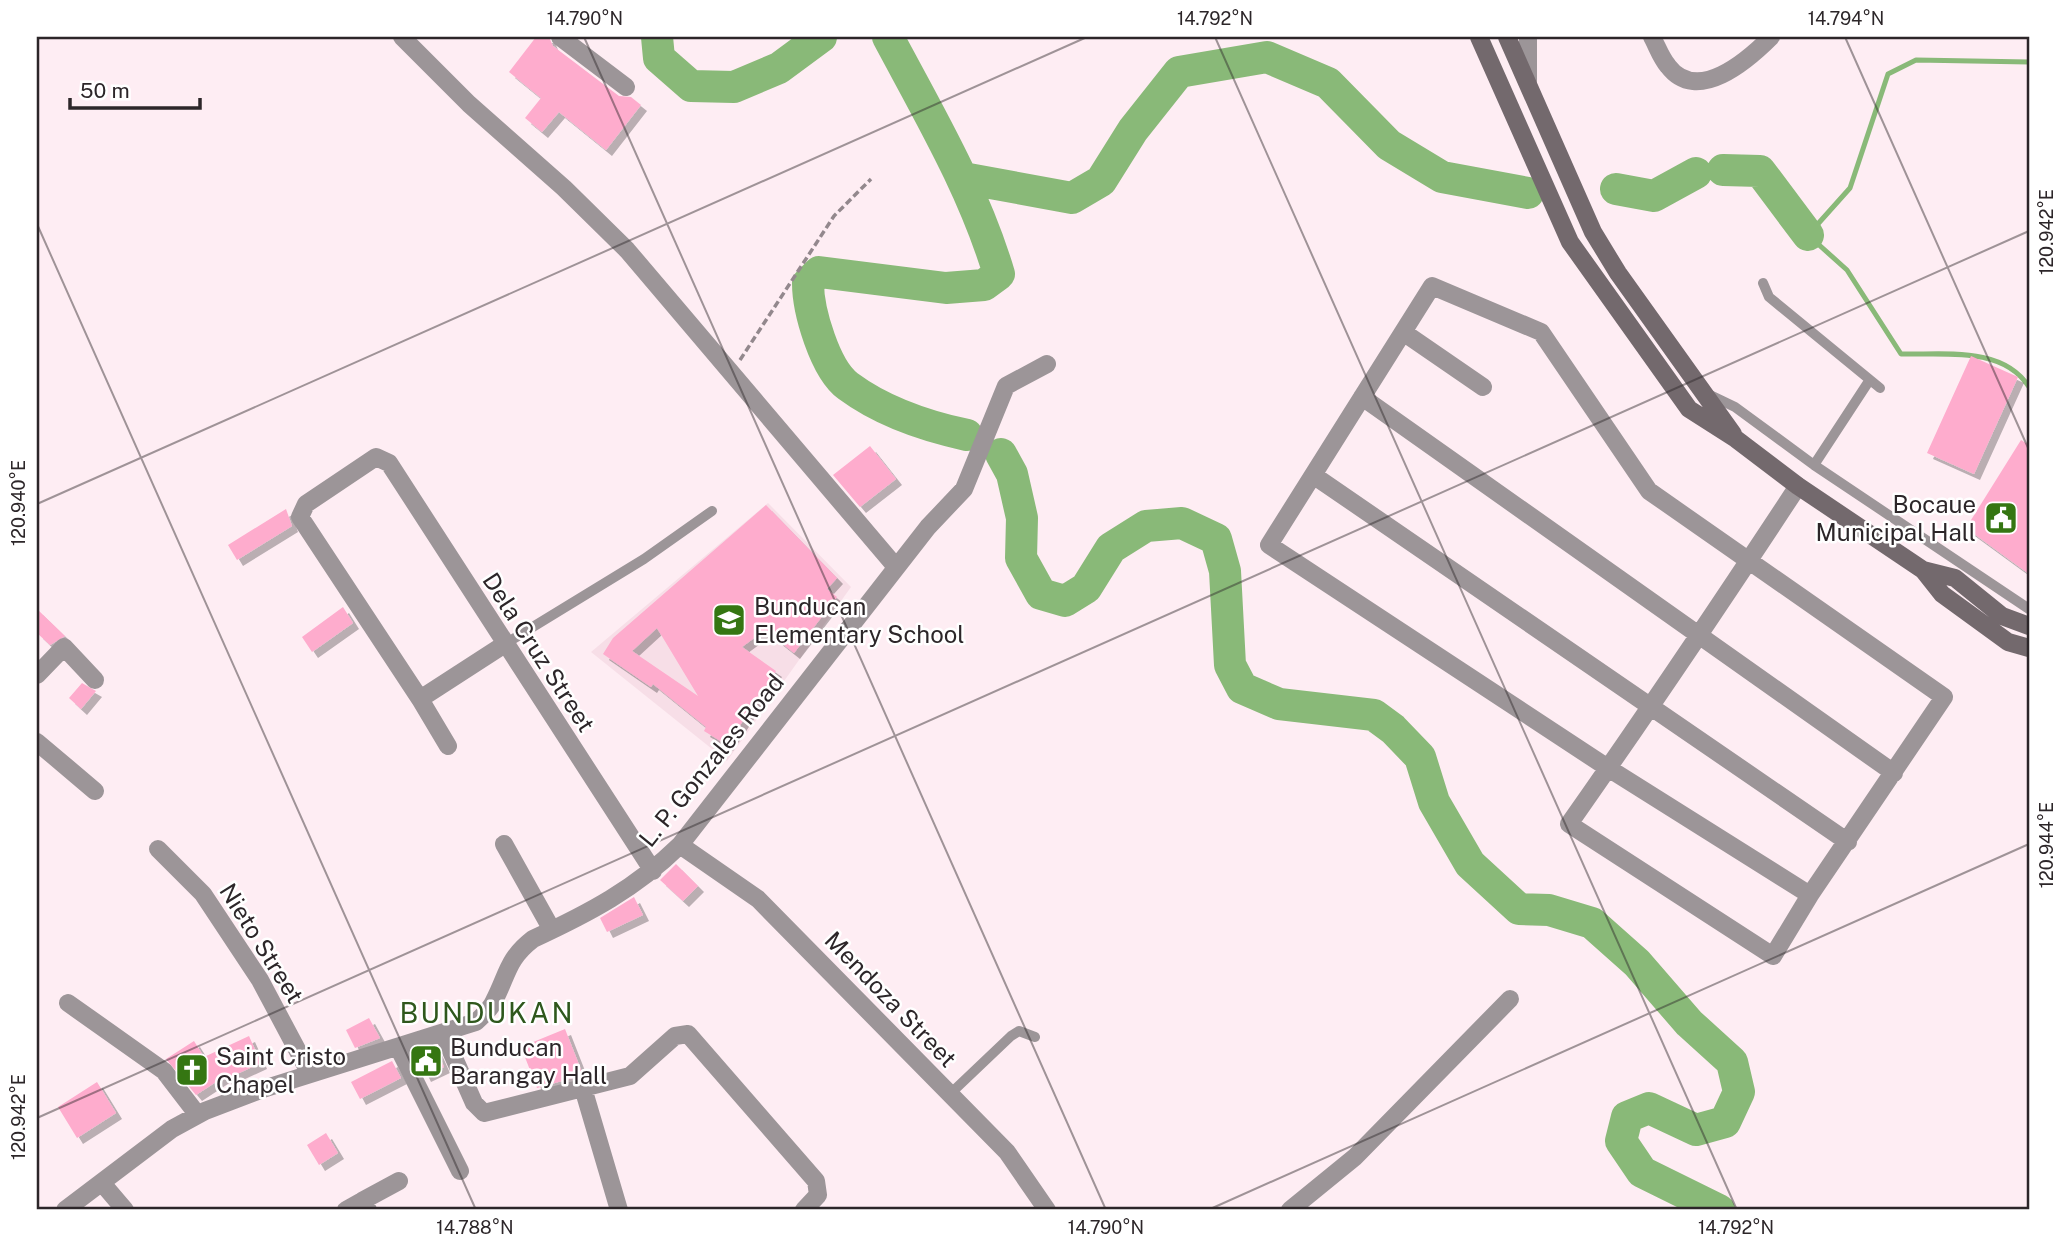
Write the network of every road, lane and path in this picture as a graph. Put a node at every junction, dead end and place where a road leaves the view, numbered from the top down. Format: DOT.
graph roads {
  1 [pos="402,37"];
  2 [pos="560,37"];
  3 [pos="1479,37"];
  4 [pos="1507,37"];
  5 [pos="1528,37"];
  6 [pos="1651,37"];
  7 [pos="1771,37"];
  8 [pos="1528,81"];
  9 [pos="626,87"];
  10 [pos="1554,142"];
  11 [pos="1531,152"];
  12 [pos="871,179"];
  13 [pos="1593,232"];
  14 [pos="1570,242"];
  15 [pos="1763,284"];
  16 [pos="1403,332"];
  17 [pos="1047,364"];
  18 [pos="731,374"];
  19 [pos="1869,381"];
  20 [pos="1483,387"];
  21 [pos="1880,388"];
  22 [pos="1706,393"];
  23 [pos="1362,397"];
  24 [pos="1736,439"];
  25 [pos="1814,465"];
  26 [pos="1313,475"];
  27 [pos="1798,486"];
  28 [pos="712,511"];
  29 [pos="1748,560"];
  30 [pos="896,567"];
  31 [pos="1923,570"];
  32 [pos="2029,609"];
  33 [pos="2029,626"];
  34 [pos="1698,635"];
  35 [pos="505,644"];
  36 [pos="2029,648"];
  37 [pos="37,675"];
  38 [pos="95,680"];
  39 [pos="419,699"];
  40 [pos="1649,706"];
  41 [pos="37,742"];
  42 [pos="448,746"];
  43 [pos="1608,768"];
  44 [pos="1894,773"];
  45 [pos="95,791"];
  46 [pos="1849,842"];
  47 [pos="504,844"];
  48 [pos="680,845"];
  49 [pos="158,849"];
  50 [pos="653,871"];
  51 [pos="1810,895"];
  52 [pos="552,930"];
  53 [pos="1510,999"];
  54 [pos="68,1003"];
  55 [pos="443,1033"];
  56 [pos="1035,1037"];
  57 [pos="397,1048"];
  58 [pos="310,1074"];
  59 [pos="583,1088"];
  60 [pos="950,1094"];
  61 [pos="197,1114"];
  62 [pos="460,1171"];
  63 [pos="399,1181"];
  64 [pos="102,1183"];
  65 [pos="359,1207"];
  66 [pos="65,1210"];
  67 [pos="124,1210"];
  68 [pos="619,1210"];
  69 [pos="804,1210"];
  70 [pos="1047,1210"];
  71 [pos="1290,1210"];
  1 -- 18 [label="street"];
  2 -- 9 [label="street"];
  3 -- 11 [label="main road"];
  4 -- 8 [label="main road"];
  5 -- 8 [label="street"];
  6 -- 7 [label="street"];
  8 -- 10 [label="main road"];
  10 -- 11 [label="main road"];
  10 -- 13 [label="main road"];
  11 -- 14 [label="main road"];
  12 -- 18 [label="path"];
  13 -- 14 [label="main road"];
  13 -- 22 [label="main road"];
  14 -- 24 [label="main road"];
  15 -- 19 [label="lane"];
  16 -- 20 [label="street"];
  16 -- 23 [label="street"];
  16 -- 29 [label="street"];
  17 -- 30 [label="street, L. P. Gonzales Road"];
  18 -- 30 [label="street"];
  19 -- 21 [label="lane"];
  19 -- 25 [label="lane"];
  22 -- 24 [label="main road"];
  22 -- 25 [label="lane"];
  23 -- 26 [label="street"];
  23 -- 34 [label="street"];
  24 -- 27 [label="main road"];
  25 -- 32 [label="lane"];
  26 -- 40 [label="street"];
  26 -- 43 [label="street"];
  27 -- 29 [label="street"];
  27 -- 31 [label="main road"];
  28 -- 35 [label="lane"];
  29 -- 34 [label="street"];
  29 -- 44 [label="street"];
  30 -- 48 [label="street, L. P. Gonzales Road"];
  31 -- 33 [label="main road"];
  31 -- 36 [label="main road"];
  34 -- 40 [label="street"];
  34 -- 44 [label="street"];
  35 -- 39 [label="street"];
  35 -- 39 [label="street, Dela Cruz Street"];
  35 -- 50 [label="street, Dela Cruz Street"];
  37 -- 38 [label="street"];
  39 -- 42 [label="street"];
  40 -- 43 [label="street"];
  40 -- 46 [label="street"];
  41 -- 45 [label="street"];
  43 -- 51 [label="street"];
  43 -- 51 [label="street"];
  44 -- 46 [label="street"];
  46 -- 51 [label="street"];
  47 -- 52 [label="street"];
  48 -- 50 [label="street, L. P. Gonzales Road"];
  48 -- 60 [label="street, Mendoza Street"];
  49 -- 58 [label="street, Nieto Street"];
  50 -- 52 [label="street, L. P. Gonzales Road"];
  52 -- 55 [label="street, L. P. Gonzales Road"];
  53 -- 71 [label="street"];
  54 -- 61 [label="street"];
  55 -- 57 [label="street, L. P. Gonzales Road"];
  55 -- 59 [label="street"];
  56 -- 60 [label="lane"];
  57 -- 58 [label="street, L. P. Gonzales Road"];
  57 -- 62 [label="street"];
  58 -- 61 [label="street, L. P. Gonzales Road"];
  59 -- 68 [label="street"];
  59 -- 69 [label="street"];
  60 -- 70 [label="street, Mendoza Street"];
  61 -- 64 [label="street, L. P. Gonzales Road"];
  63 -- 65 [label="street"];
  64 -- 66 [label="street, L. P. Gonzales Road"];
  64 -- 67 [label="street"];
}
